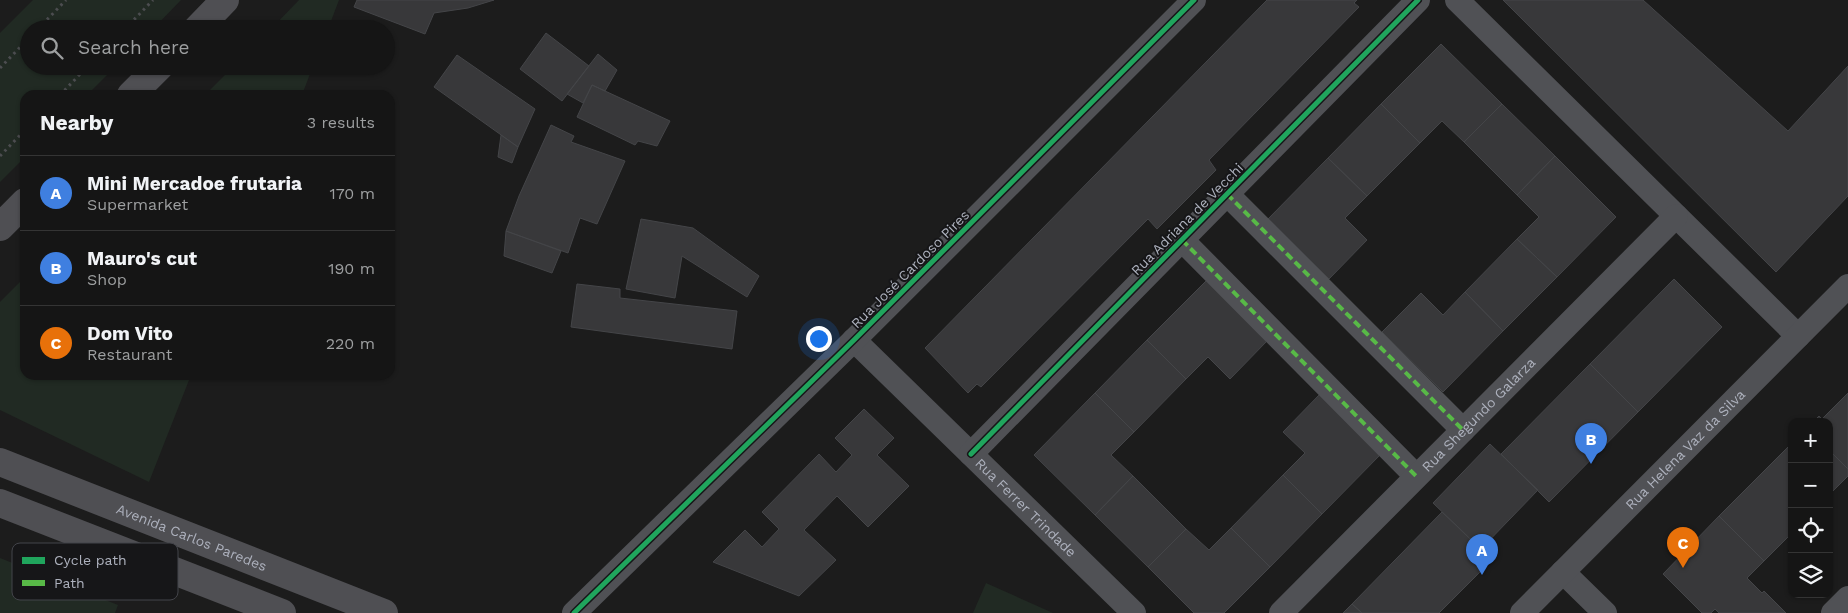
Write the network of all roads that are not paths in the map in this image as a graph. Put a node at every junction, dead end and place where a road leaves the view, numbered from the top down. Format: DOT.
graph roads {
  1 [pos="226,0"];
  2 [pos="1194,0"];
  3 [pos="1418,0"];
  4 [pos="1457,0"];
  5 [pos="206,20"];
  6 [pos="151,75"];
  7 [pos="136,90"];
  8 [pos="1228,194"];
  9 [pos="20,207"];
  10 [pos="1676,216"];
  11 [pos="0,227"];
  12 [pos="1182,240"];
  13 [pos="1848,286"];
  14 [pos="1798,336"];
  15 [pos="854,340"];
  16 [pos="1463,430"];
  17 [pos="971,454"];
  18 [pos="0,462"];
  19 [pos="1416,476"];
  20 [pos="0,502"];
  21 [pos="104,543"];
  22 [pos="178,572"];
  23 [pos="1563,572"];
  24 [pos="1848,598"];
  25 [pos="282,613"];
  26 [pos="384,613"];
  27 [pos="574,613"];
  28 [pos="1134,613"];
  29 [pos="1280,613"];
  30 [pos="1522,613"];
  31 [pos="1605,613"];
  32 [pos="1833,613"];
  1 -- 5 [label="street"];
  2 -- 15 [label="street, Rua José Cardoso Pires"];
  3 -- 8 [label="street, Rua Adriana de Vecchi"];
  4 -- 10 [label="street"];
  6 -- 7 [label="street"];
  8 -- 12 [label="street, Rua Adriana de Vecchi"];
  8 -- 16 [label="street, Rua Adriana de Vecchi"];
  9 -- 11 [label="street"];
  10 -- 14 [label="street"];
  10 -- 16 [label="street, Rua Shegundo Galarza"];
  12 -- 17 [label="street, Rua Adriana de Vecchi"];
  12 -- 19 [label="street, Rua Adriana de Vecchi"];
  13 -- 14 [label="street, Rua Helena Vaz da Silva"];
  14 -- 23 [label="street, Rua Helena Vaz da Silva"];
  15 -- 17 [label="street, Rua Ferrer Trindade"];
  15 -- 27 [label="street, Rua José Cardoso Pires"];
  16 -- 19 [label="street, Rua Shegundo Galarza"];
  17 -- 28 [label="street, Rua Ferrer Trindade"];
  18 -- 26 [label="street, Avenida Carlos Paredes"];
  19 -- 29 [label="street, Rua Shegundo Galarza"];
  20 -- 21 [label="street"];
  22 -- 25 [label="street"];
  23 -- 30 [label="street, Rua Helena Vaz da Silva"];
  23 -- 31 [label="street"];
  24 -- 32 [label="street"];
}
